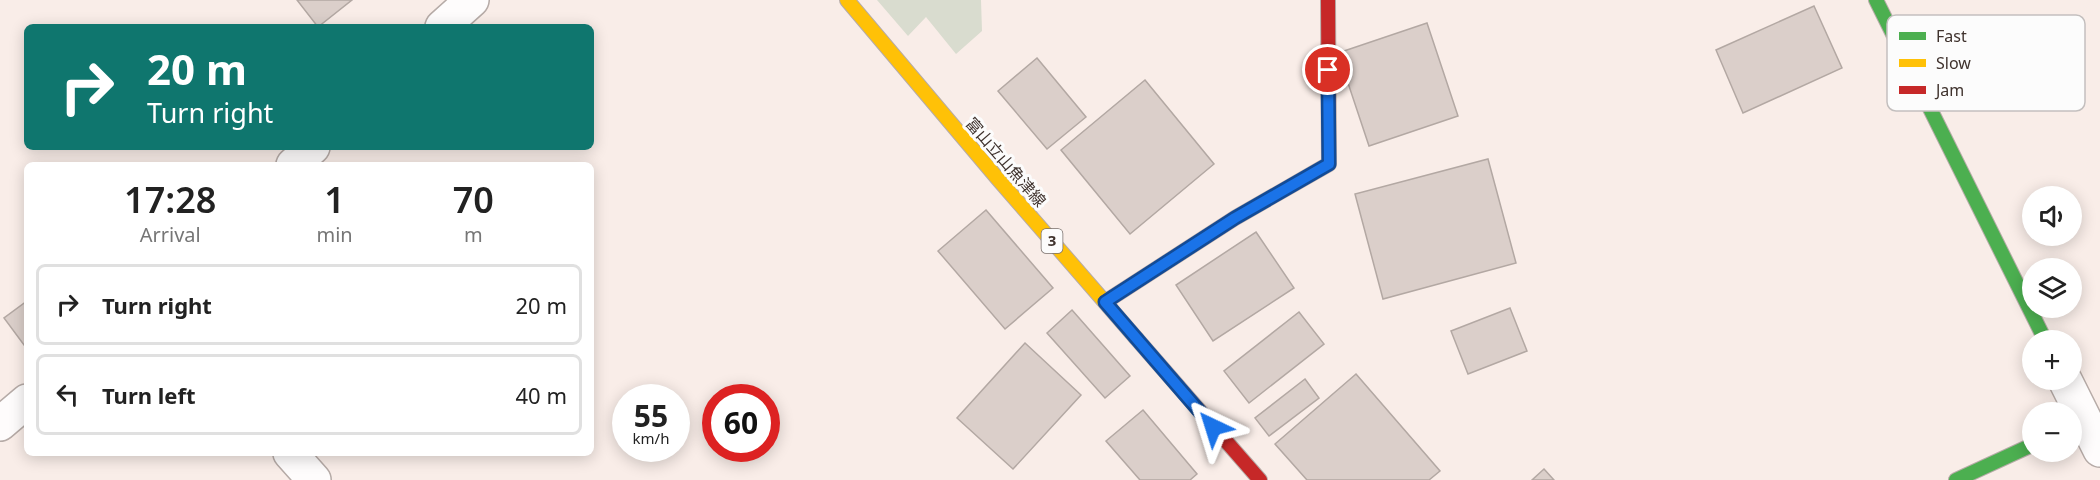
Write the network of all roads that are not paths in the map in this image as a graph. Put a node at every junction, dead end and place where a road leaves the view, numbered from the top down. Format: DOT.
graph roads {
  1 [pos="472,0"];
  2 [pos="847,0"];
  3 [pos="1328,0"];
  4 [pos="1876,0"];
  5 [pos="1887,22"];
  6 [pos="445,24"];
  7 [pos="1931,111"];
  8 [pos="310,150"];
  9 [pos="296,162"];
  10 [pos="1105,302"];
  11 [pos="2040,330"];
  12 [pos="24,404"];
  13 [pos="0,424"];
  14 [pos="2082,429"];
  15 [pos="2022,450"];
  16 [pos="2100,450"];
  17 [pos="293,456"];
  18 [pos="314,480"];
  19 [pos="1260,480"];
  20 [pos="1956,480"];
  1 -- 6 [label="street"];
  2 -- 10 [label="street, 富山立山魚津線 / 3"];
  3 -- 10 [label="street"];
  4 -- 5 [label="street"];
  7 -- 11 [label="street"];
  8 -- 9 [label="street"];
  10 -- 19 [label="street, 富山立山魚津線 / 3"];
  12 -- 13 [label="street"];
  14 -- 16 [label="street"];
  15 -- 20 [label="street"];
  17 -- 18 [label="street"];
}
